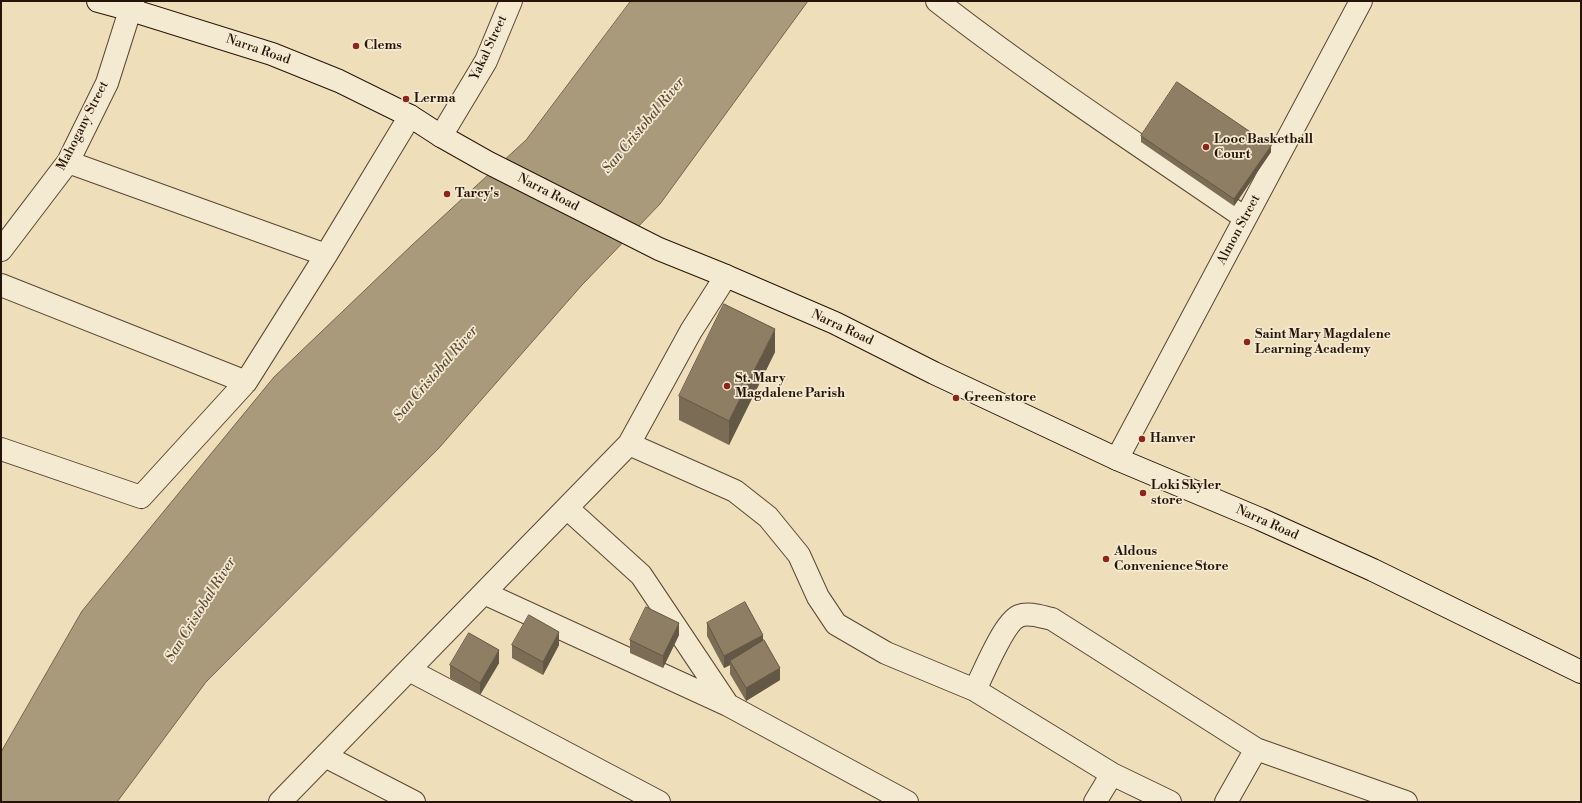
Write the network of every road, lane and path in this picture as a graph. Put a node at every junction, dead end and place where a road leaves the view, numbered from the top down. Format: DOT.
graph roads {
  1 [pos="98,1"];
  2 [pos="510,1"];
  3 [pos="937,1"];
  4 [pos="1355,3"];
  5 [pos="132,5"];
  6 [pos="410,116"];
  7 [pos="441,136"];
  8 [pos="68,162"];
  9 [pos="1245,218"];
  10 [pos="1,250"];
  11 [pos="326,255"];
  12 [pos="726,276"];
  13 [pos="1,285"];
  14 [pos="246,382"];
  15 [pos="628,444"];
  16 [pos="2,450"];
  17 [pos="1117,459"];
  18 [pos="567,508"];
  19 [pos="484,593"];
  20 [pos="409,670"];
  21 [pos="1581,672"];
  22 [pos="975,690"];
  23 [pos="728,705"];
  24 [pos="1256,749"];
  25 [pos="325,756"];
  26 [pos="1112,774"];
  27 [pos="280,802"];
  28 [pos="414,802"];
  29 [pos="659,802"];
  30 [pos="907,802"];
  31 [pos="1095,802"];
  32 [pos="1170,802"];
  33 [pos="1226,802"];
  34 [pos="1406,802"];
  1 -- 5 [label="street, Narra Road"];
  2 -- 7 [label="street, Yakal Street"];
  3 -- 9 [label="street"];
  4 -- 9 [label="street, Almon Street"];
  5 -- 6 [label="street, Narra Road"];
  5 -- 8 [label="street, Mahogany Street"];
  6 -- 7 [label="street, Narra Road"];
  6 -- 11 [label="street"];
  7 -- 12 [label="street, Narra Road"];
  8 -- 10 [label="street, Mahogany Street"];
  8 -- 11 [label="street"];
  9 -- 17 [label="street, Almon Street"];
  11 -- 14 [label="street"];
  12 -- 15 [label="street"];
  12 -- 17 [label="street, Narra Road"];
  13 -- 14 [label="street"];
  14 -- 16 [label="street"];
  15 -- 18 [label="street"];
  15 -- 22 [label="street"];
  17 -- 21 [label="street, Narra Road"];
  18 -- 19 [label="street"];
  18 -- 23 [label="street"];
  19 -- 20 [label="street"];
  19 -- 23 [label="street"];
  20 -- 25 [label="street"];
  20 -- 29 [label="street"];
  22 -- 24 [label="street"];
  22 -- 26 [label="street"];
  23 -- 30 [label="street"];
  24 -- 33 [label="street"];
  24 -- 34 [label="street"];
  25 -- 27 [label="street"];
  25 -- 28 [label="street"];
  26 -- 31 [label="street"];
  26 -- 32 [label="street"];
}
